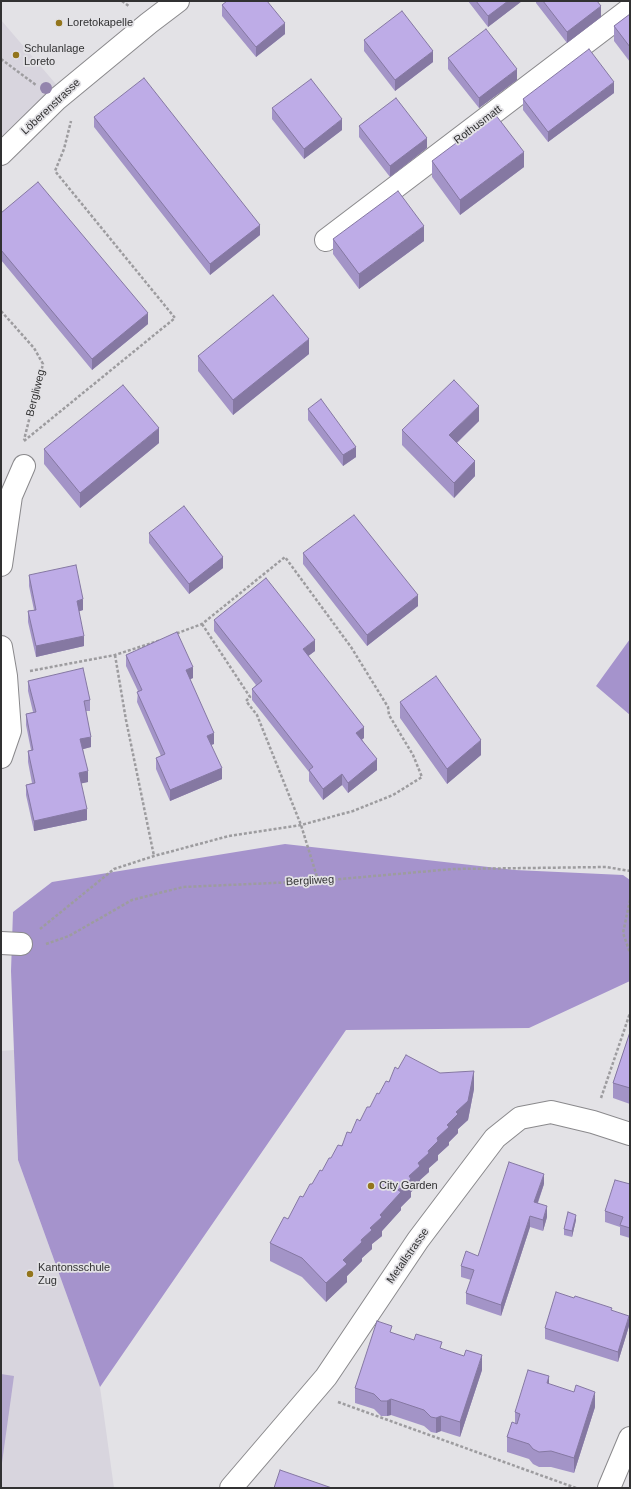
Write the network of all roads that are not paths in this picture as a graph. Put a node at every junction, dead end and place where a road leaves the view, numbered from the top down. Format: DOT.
graph roads {
  1 [pos="178,1"];
  2 [pos="630,9"];
  3 [pos="1,154"];
  4 [pos="326,240"];
  5 [pos="24,466"];
  6 [pos="1,565"];
  7 [pos="1,647"];
  8 [pos="1,757"];
  9 [pos="630,1134"];
  10 [pos="630,1438"];
  11 [pos="231,1488"];
  12 [pos="609,1488"];
  1 -- 3 [label="street, Löberenstrasse"];
  2 -- 4 [label="street, Rothusmatt"];
  5 -- 6 [label="street"];
  7 -- 8 [label="street"];
  9 -- 11 [label="street, Metallstrasse"];
  10 -- 12 [label="street"];
}
